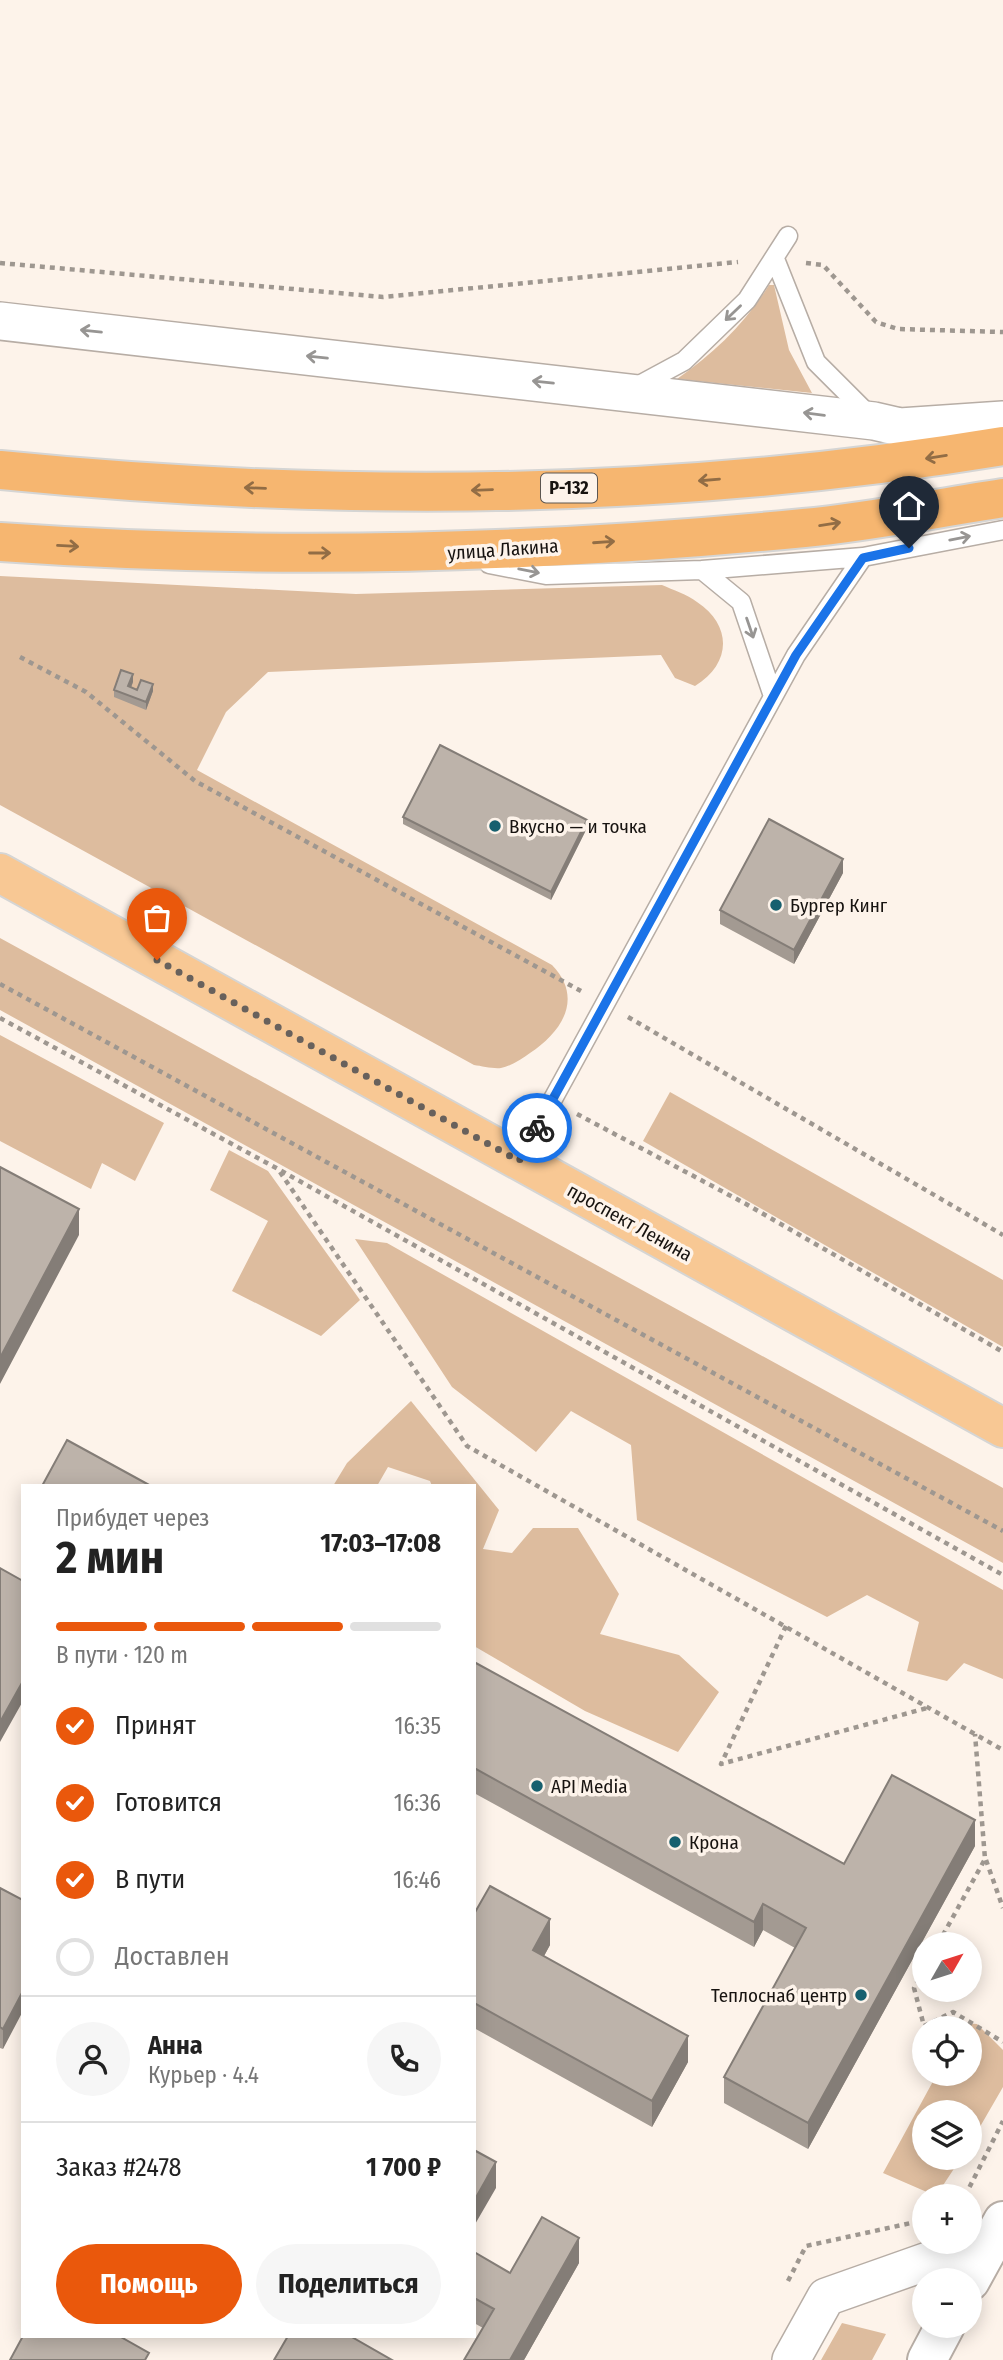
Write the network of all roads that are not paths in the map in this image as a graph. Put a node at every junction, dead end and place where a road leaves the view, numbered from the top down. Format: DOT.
graph roads {
  1 [pos="788,236"];
  2 [pos="775,259"];
  3 [pos="0,321"];
  4 [pos="625,392"];
  5 [pos="1003,420"];
  6 [pos="874,421"];
  7 [pos="1003,446"];
  8 [pos="0,470"];
  9 [pos="1003,498"];
  10 [pos="1003,530"];
  11 [pos="0,542"];
  12 [pos="438,553"];
  13 [pos="863,558"];
  14 [pos="702,570"];
  15 [pos="773,696"];
  16 [pos="0,873"];
  17 [pos="519,1161"];
  18 [pos="1003,1428"];
  19 [pos="998,2230"];
  20 [pos="977,2268"];
  21 [pos="939,2338"];
  22 [pos="791,2360"];
  23 [pos="927,2360"];
  1 -- 2 [label="lane"];
  2 -- 4 [label="lane, one-way"];
  2 -- 6 [label="lane"];
  4 -- 3 [label="street, one-way"];
  6 -- 4 [label="street, one-way"];
  5 -- 6 [label="street"];
  7 -- 8 [label="highway, Р-132, one-way"];
  12 -- 9 [label="highway, улица Лакина, one-way"];
  13 -- 10 [label="lane, one-way"];
  11 -- 12 [label="highway, улица Лакина, one-way"];
  12 -- 14 [label="lane, one-way"];
  13 -- 14 [label="lane"];
  13 -- 15 [label="lane"];
  14 -- 15 [label="lane, one-way"];
  15 -- 17 [label="lane"];
  16 -- 17 [label="main road, проспект Ленина"];
  17 -- 18 [label="main road, проспект Ленина"];
  19 -- 20 [label="main road"];
  19 -- 22 [label="street"];
  21 -- 23 [label="main road"];
}
